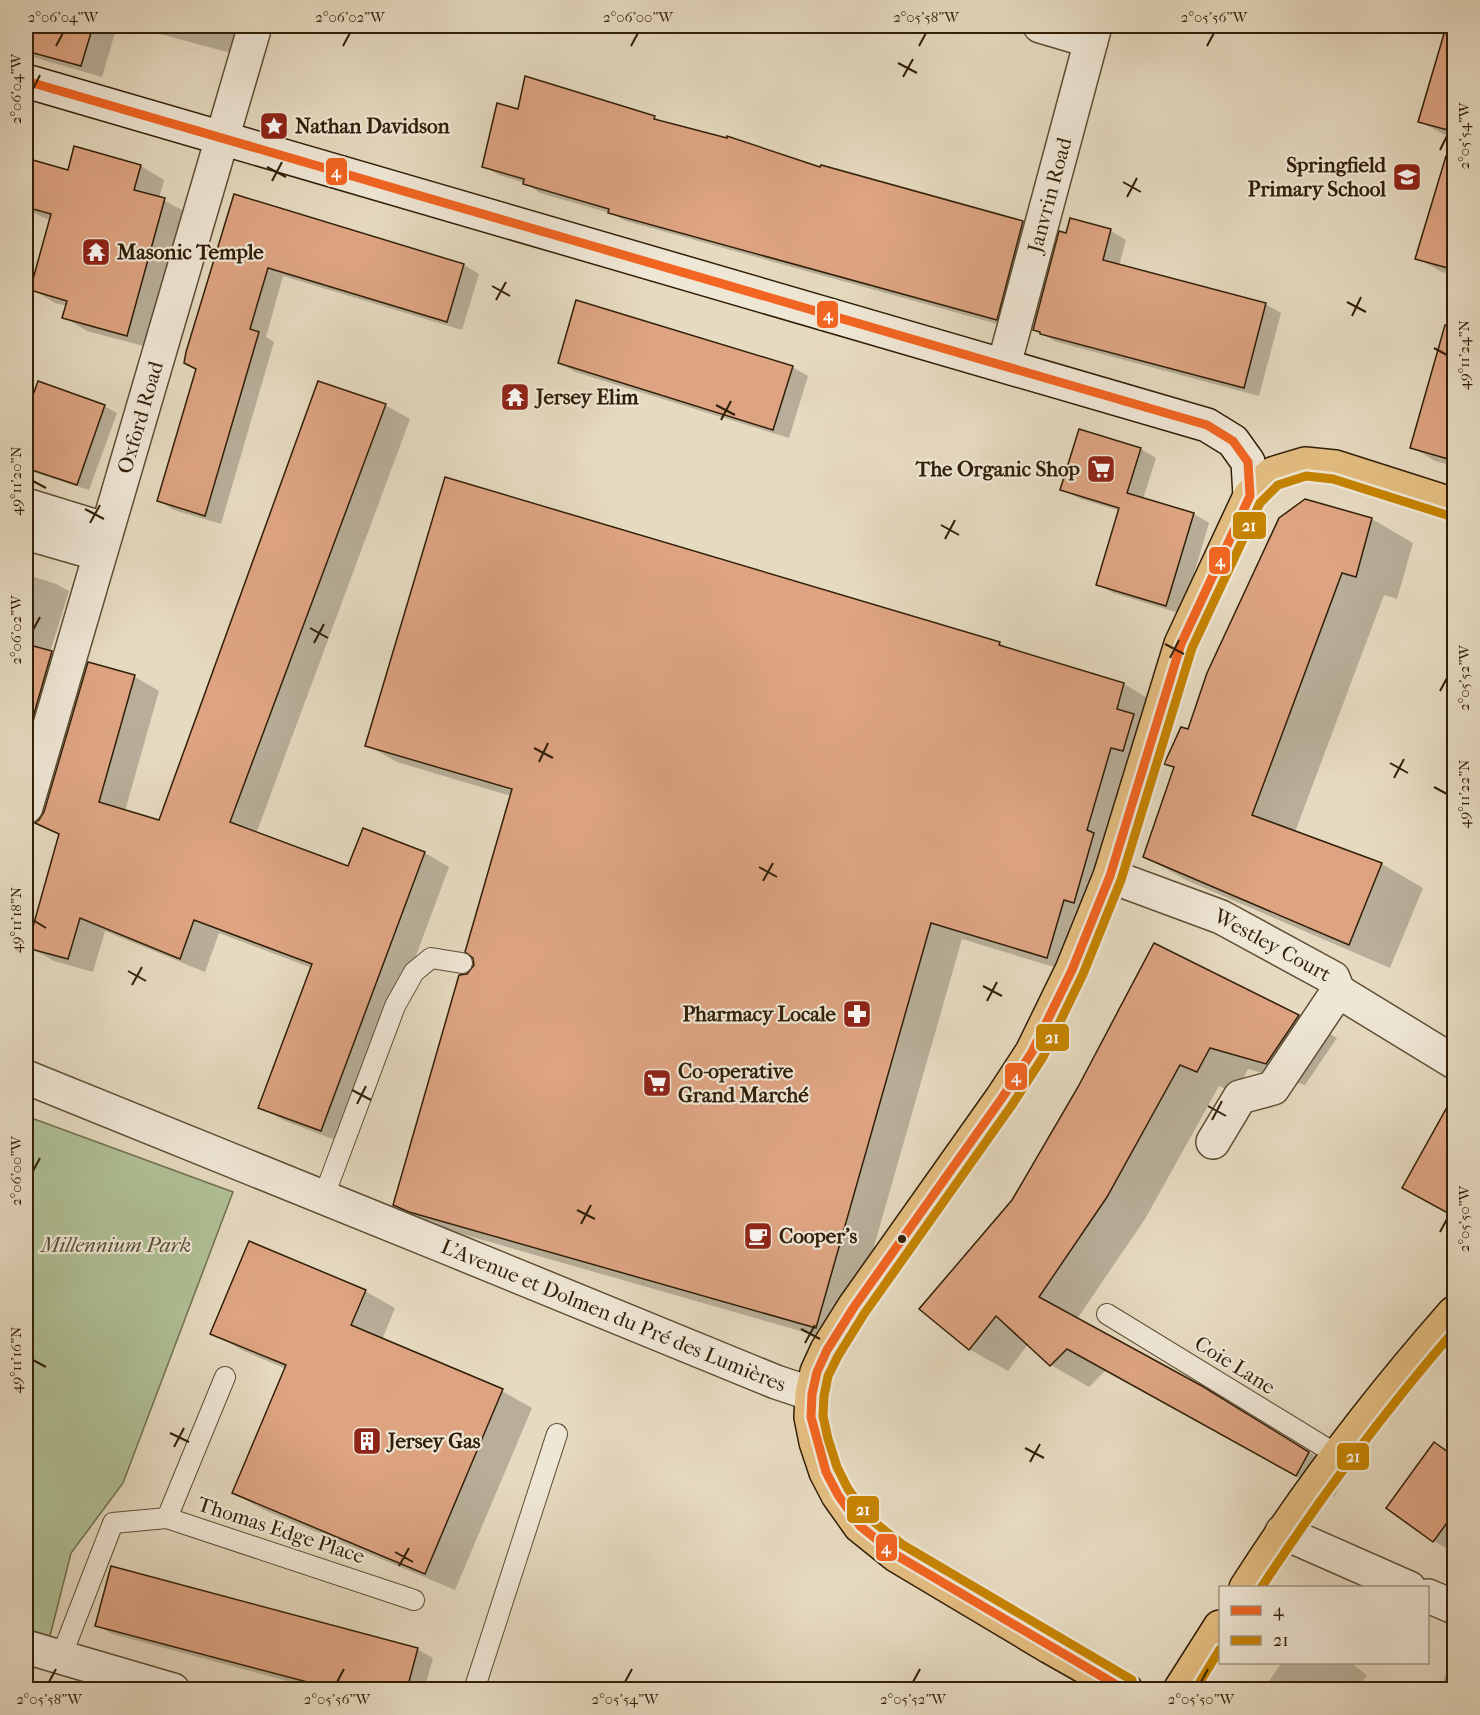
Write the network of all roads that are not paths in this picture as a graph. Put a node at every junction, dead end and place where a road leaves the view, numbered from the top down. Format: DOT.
graph roads {
  1 [pos="255,26"];
  2 [pos="1040,26"];
  3 [pos="1093,33"];
  4 [pos="26,81"];
  5 [pos="221,138"];
  6 [pos="1004,365"];
  7 [pos="1250,496"];
  8 [pos="26,505"];
  9 [pos="1455,505"];
  10 [pos="26,533"];
  11 [pos="103,542"];
  12 [pos="26,807"];
  13 [pos="1110,876"];
  14 [pos="462,963"];
  15 [pos="1338,991"];
  16 [pos="1455,1062"];
  17 [pos="26,1077"];
  18 [pos="1213,1143"];
  19 [pos="324,1196"];
  20 [pos="1455,1312"];
  21 [pos="1107,1314"];
  22 [pos="225,1377"];
  23 [pos="812,1394"];
  24 [pos="557,1434"];
  25 [pos="1339,1456"];
  26 [pos="167,1518"];
  27 [pos="1282,1532"];
  28 [pos="1247,1586"];
  29 [pos="1407,1586"];
  30 [pos="1429,1596"];
  31 [pos="414,1600"];
  32 [pos="1455,1607"];
  33 [pos="1219,1630"];
  34 [pos="26,1647"];
  35 [pos="61,1658"];
  36 [pos="173,1689"];
  37 [pos="474,1689"];
  38 [pos="1126,1689"];
  39 [pos="1180,1689"];
  1 -- 5 [label="street, Oxford Road"];
  2 -- 3 [label="street"];
  3 -- 6 [label="street, Janvrin Road"];
  4 -- 5 [label="street"];
  5 -- 6 [label="street"];
  5 -- 11 [label="street, Oxford Road"];
  6 -- 7 [label="street"];
  7 -- 9 [label="main road"];
  7 -- 13 [label="main road"];
  8 -- 11 [label="street"];
  10 -- 11 [label="street"];
  11 -- 12 [label="street, Oxford Road"];
  13 -- 15 [label="street, Westley Court"];
  13 -- 23 [label="main road"];
  14 -- 19 [label="lane"];
  15 -- 16 [label="street"];
  15 -- 18 [label="street, Westley Court"];
  17 -- 19 [label="street, L'Avenue et Dolmen du Pré des Lumières"];
  19 -- 23 [label="street, L'Avenue et Dolmen du Pré des Lumières"];
  20 -- 25 [label="main road"];
  21 -- 25 [label="lane, Coie Lane"];
  22 -- 26 [label="lane, Thomas Edge Place"];
  23 -- 38 [label="main road, L'Avenue et Dolmen du Pré des Lumières"];
  24 -- 37 [label="lane"];
  25 -- 27 [label="main road"];
  26 -- 31 [label="lane, Thomas Edge Place"];
  26 -- 35 [label="lane, Thomas Edge Place"];
  27 -- 28 [label="main road"];
  27 -- 29 [label="street"];
  30 -- 32 [label="street"];
  33 -- 39 [label="main road"];
  34 -- 35 [label="street"];
  35 -- 36 [label="street"];
}
